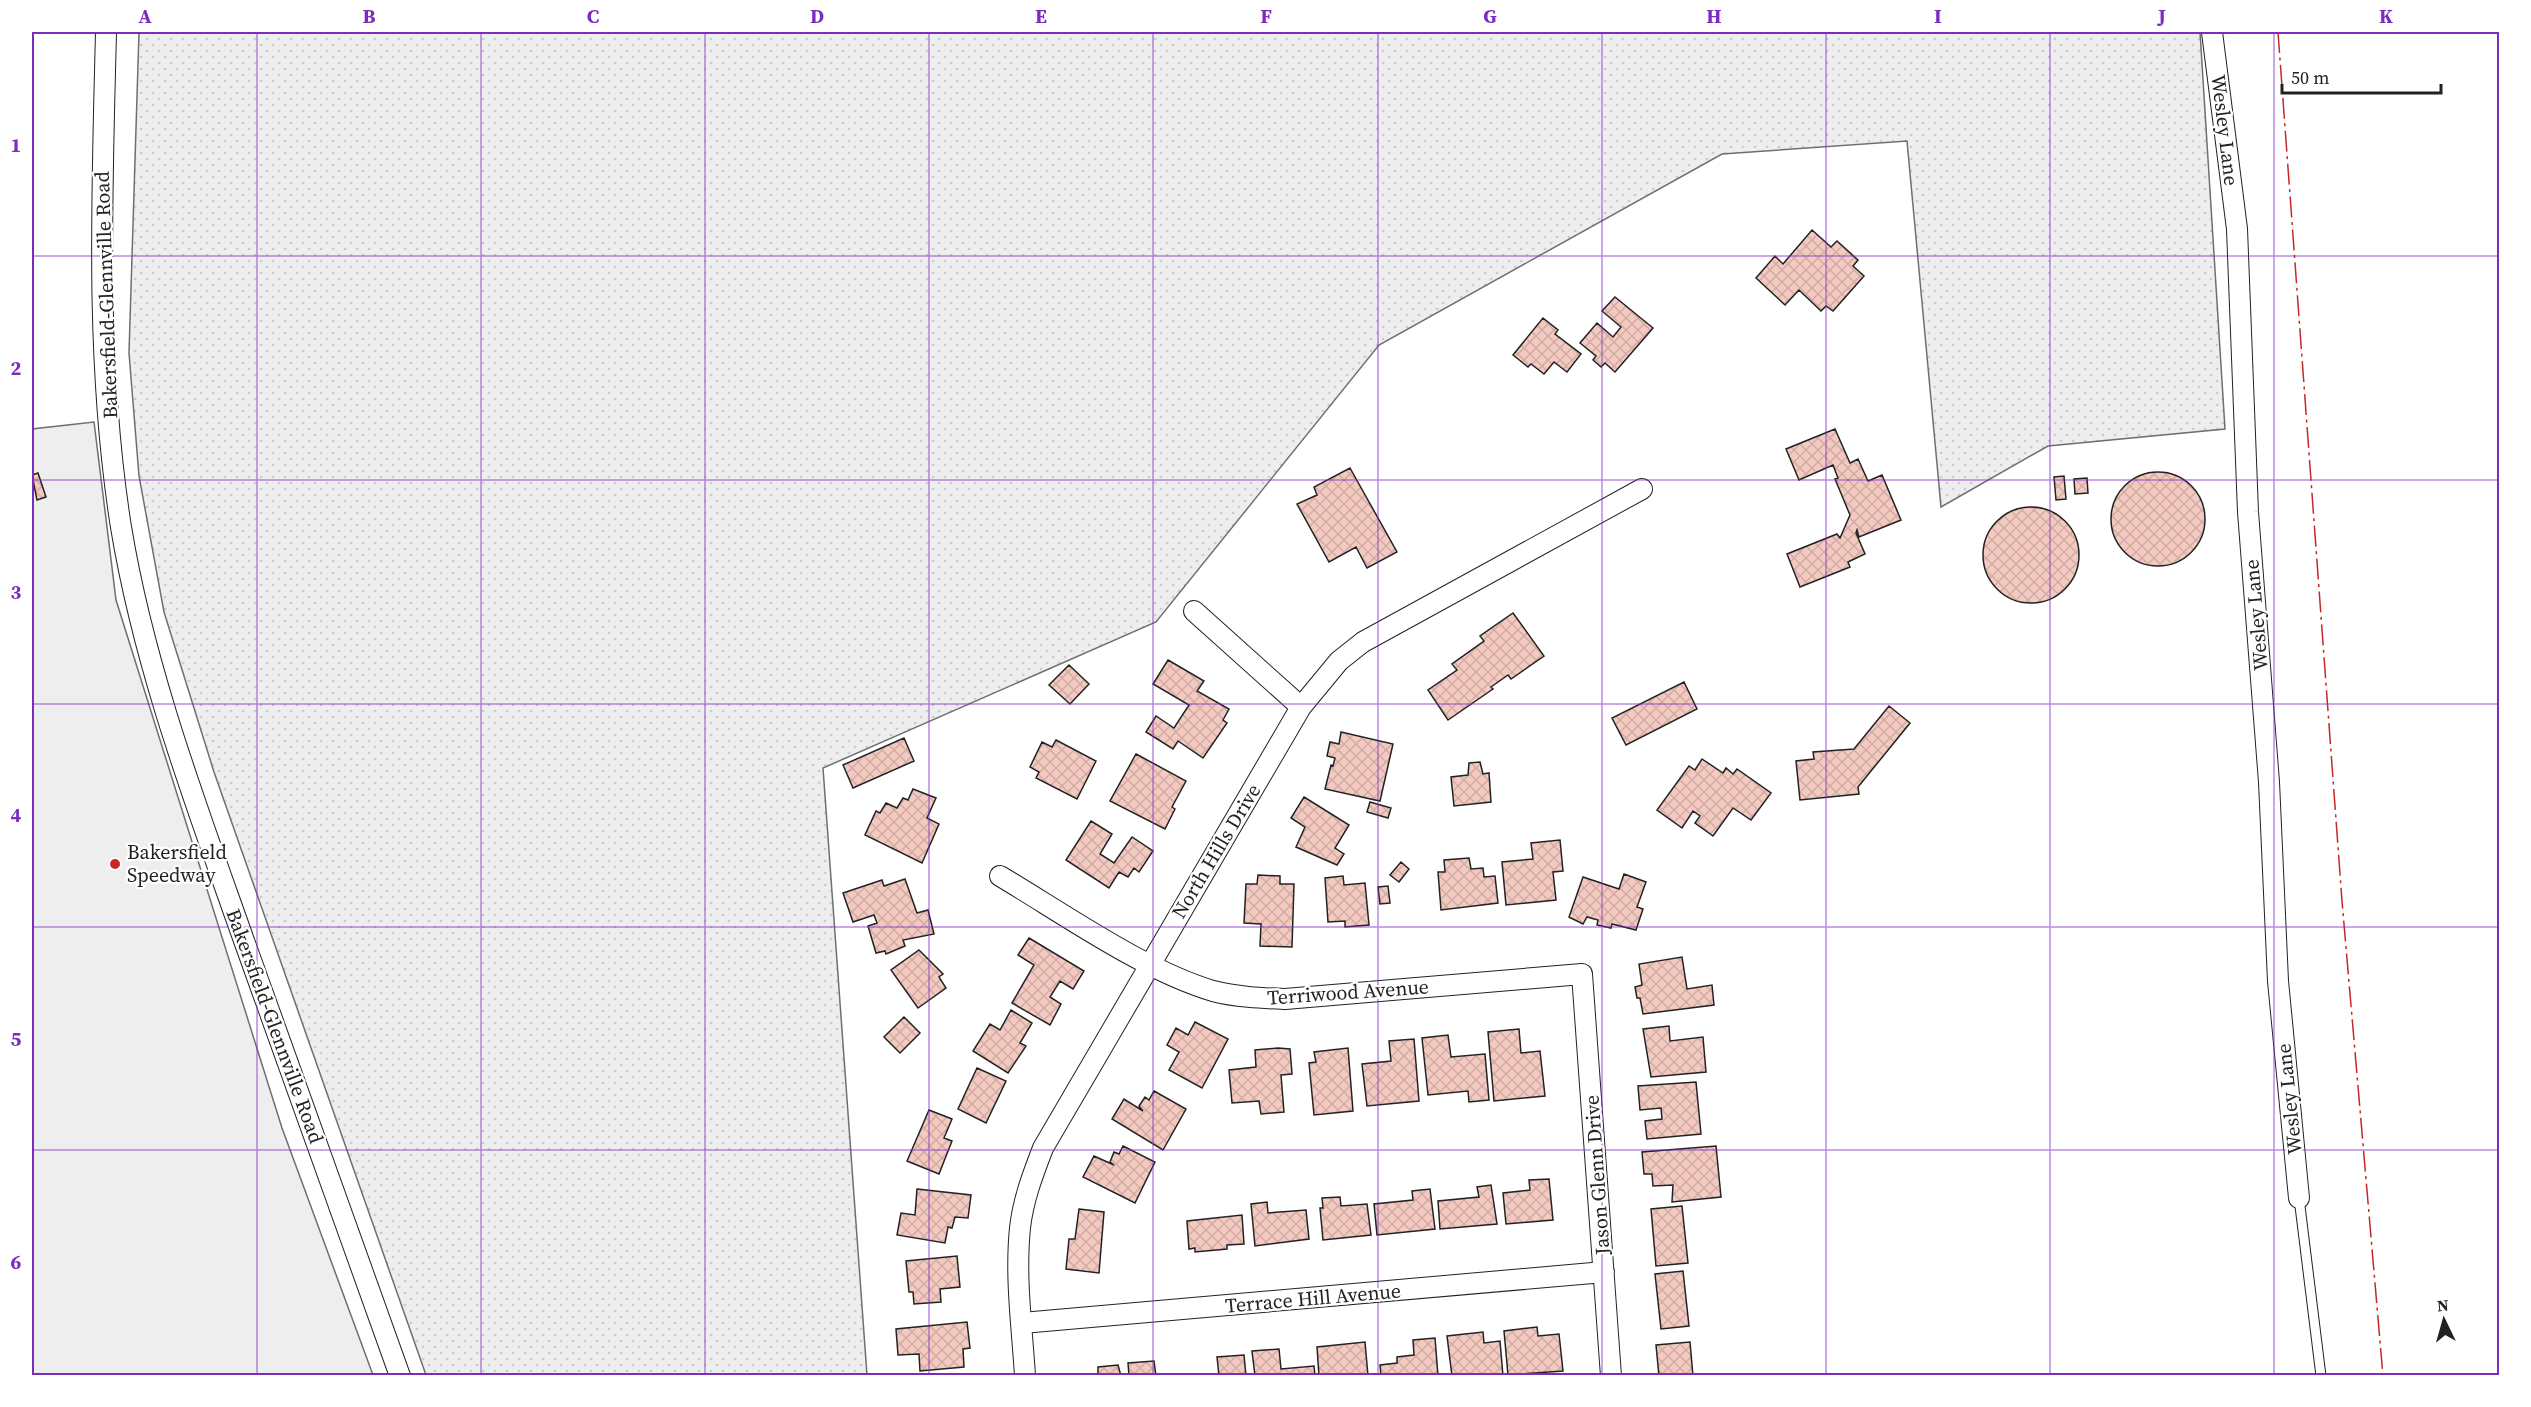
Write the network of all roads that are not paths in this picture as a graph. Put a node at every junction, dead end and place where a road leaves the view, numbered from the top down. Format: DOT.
graph roads {
  1 [pos="106,32"];
  2 [pos="2212,32"];
  3 [pos="1642,489"];
  4 [pos="1194,611"];
  5 [pos="1301,707"];
  6 [pos="1000,876"];
  7 [pos="1149,964"];
  8 [pos="1581,974"];
  9 [pos="2299,1198"];
  10 [pos="1604,1272"];
  11 [pos="1022,1323"];
  12 [pos="400,1376"];
  13 [pos="1025,1376"];
  14 [pos="1611,1376"];
  15 [pos="2321,1376"];
  1 -- 12 [label="street, Bakersfield-Glennville Road"];
  2 -- 9 [label="street, Wesley Lane"];
  3 -- 5 [label="street, North Hills Drive"];
  4 -- 5 [label="street"];
  5 -- 7 [label="street, North Hills Drive"];
  6 -- 7 [label="street, Terriwood Avenue"];
  7 -- 8 [label="street, Terriwood Avenue"];
  7 -- 11 [label="street, North Hills Drive"];
  8 -- 10 [label="street, Jason Glenn Drive"];
  9 -- 15 [label="lane"];
  10 -- 11 [label="street, Terrace Hill Avenue"];
  10 -- 14 [label="street, Jason Glenn Drive"];
  11 -- 13 [label="street, North Hills Drive"];
}
